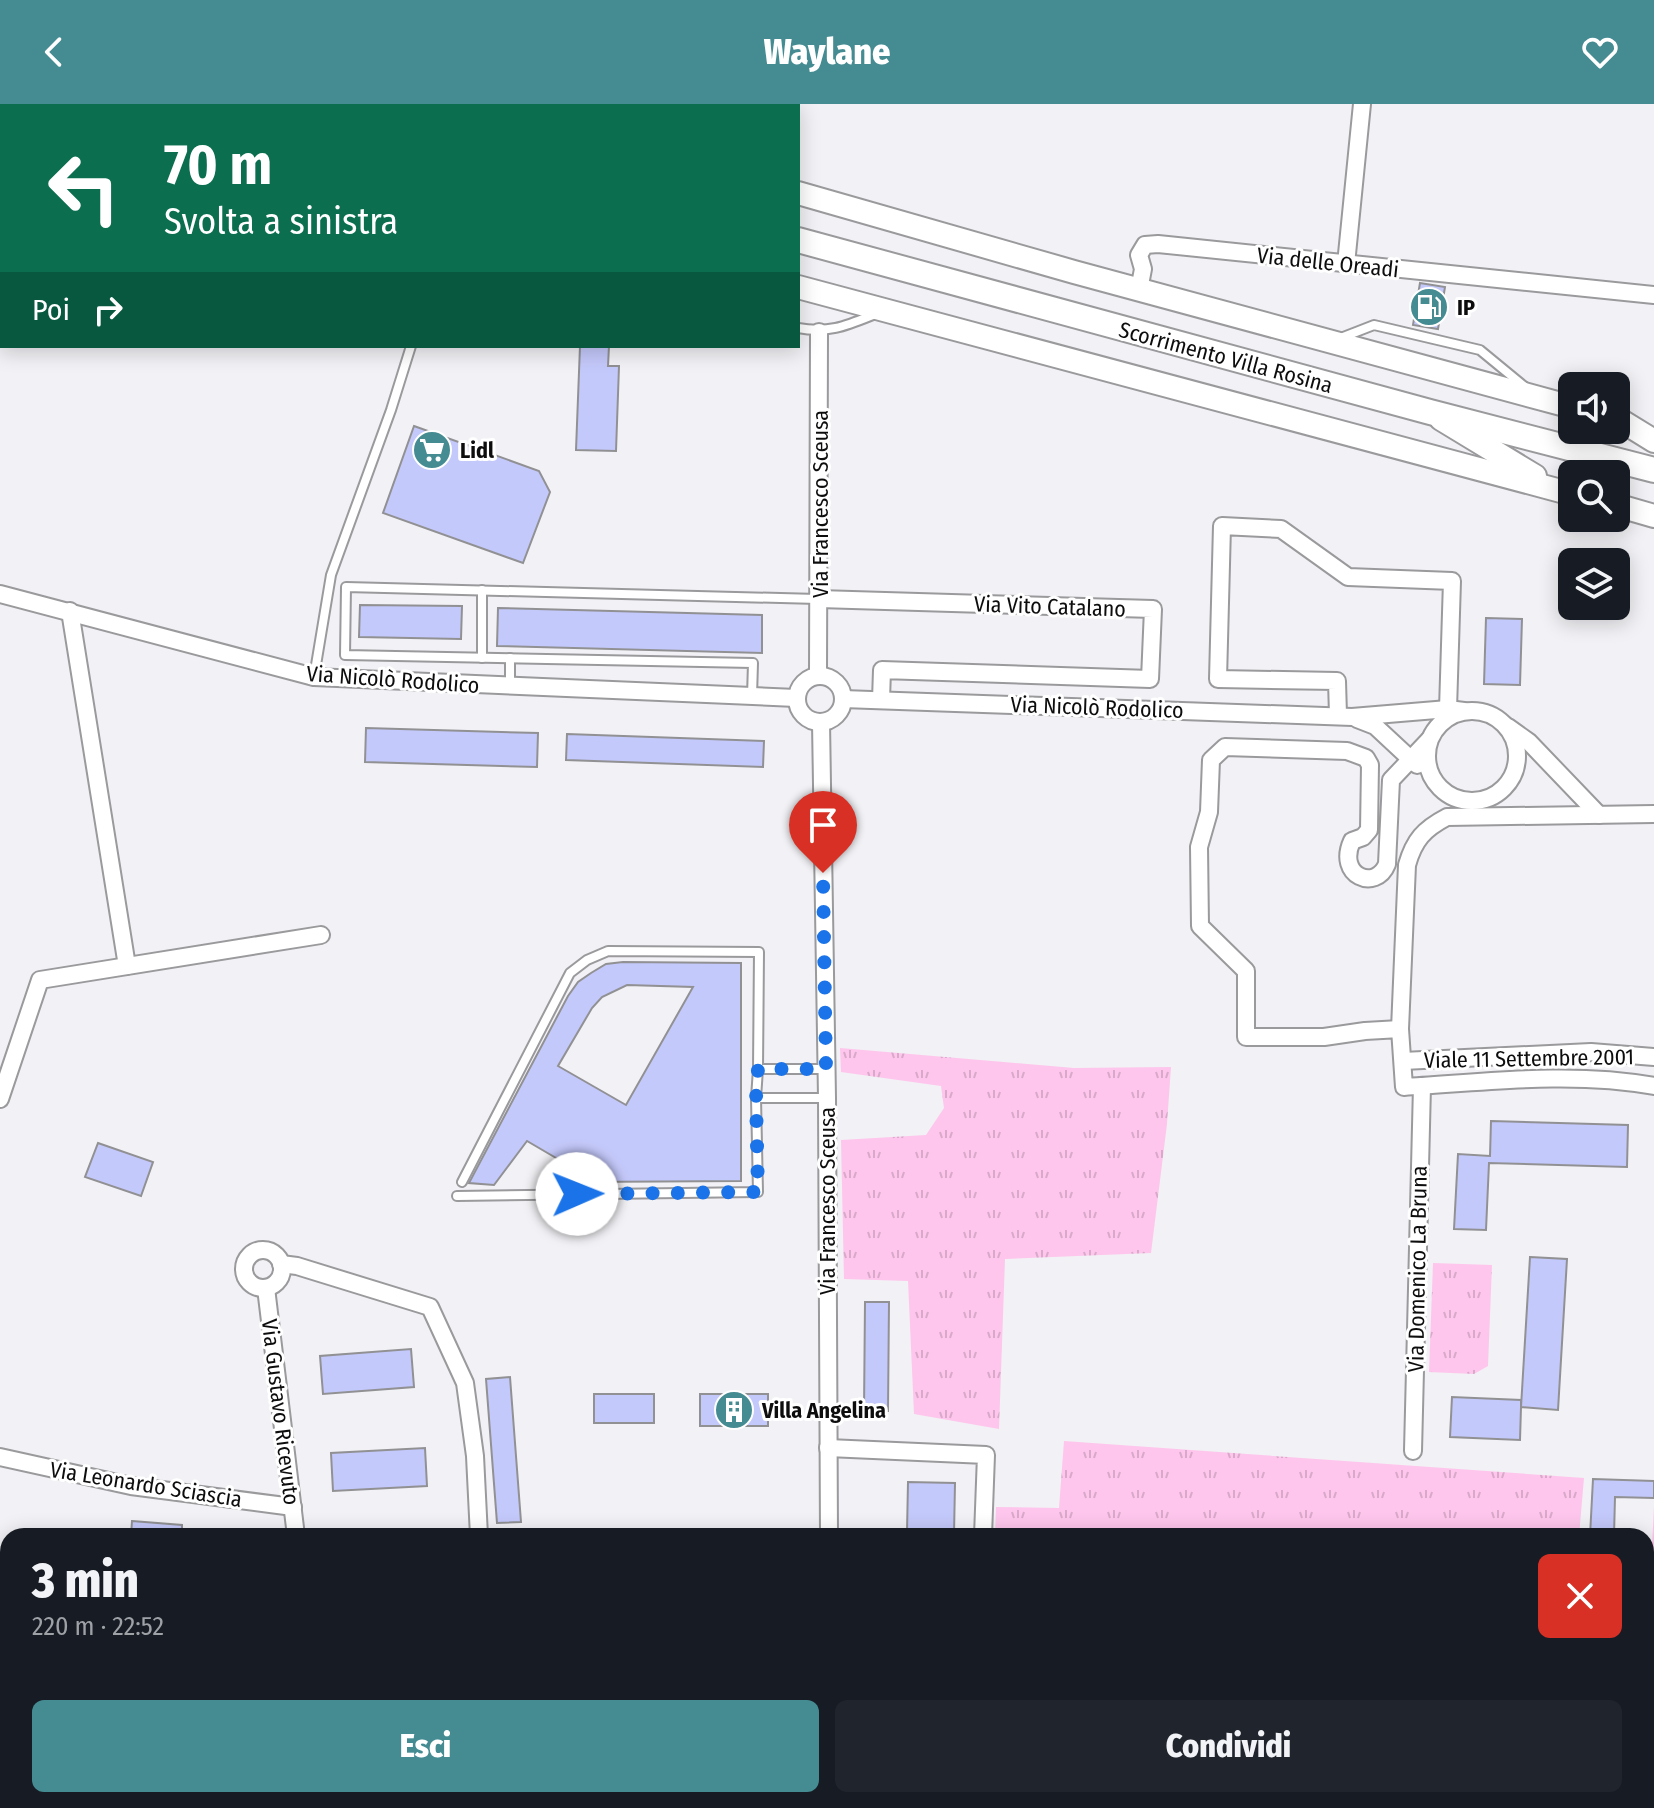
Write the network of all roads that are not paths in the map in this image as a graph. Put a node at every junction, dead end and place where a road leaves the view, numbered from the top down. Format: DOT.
graph roads {
  1 [pos="1362,104"];
  2 [pos="800,194"];
  3 [pos="800,229"];
  4 [pos="800,241"];
  5 [pos="825,247"];
  6 [pos="1346,264"];
  7 [pos="800,288"];
  8 [pos="1139,290"];
  9 [pos="1654,295"];
  10 [pos="884,310"];
  11 [pos="800,328"];
  12 [pos="819,332"];
  13 [pos="1330,341"];
  14 [pos="410,348"];
  15 [pos="1538,398"];
  16 [pos="1558,403"];
  17 [pos="1430,412"];
  18 [pos="1630,422"];
  19 [pos="1630,426"];
  20 [pos="1654,429"];
  21 [pos="1654,441"];
  22 [pos="1654,470"];
  23 [pos="1558,488"];
  24 [pos="1558,490"];
  25 [pos="1630,509"];
  26 [pos="1654,516"];
  27 [pos="482,590"];
  28 [pos="0,594"];
  29 [pos="819,599"];
  30 [pos="70,611"];
  31 [pos="482,658"];
  32 [pos="510,658"];
  33 [pos="818,676"];
  34 [pos="314,677"];
  35 [pos="510,686"];
  36 [pos="752,696"];
  37 [pos="796,698"];
  38 [pos="843,699"];
  39 [pos="881,700"];
  40 [pos="1456,710"];
  41 [pos="1345,716"];
  42 [pos="821,722"];
  43 [pos="1507,727"];
  44 [pos="1386,735"];
  45 [pos="1429,740"];
  46 [pos="1411,759"];
  47 [pos="1391,780"];
  48 [pos="1438,786"];
  49 [pos="1473,801"];
  50 [pos="1654,814"];
  51 [pos="1518,815"];
  52 [pos="1599,815"];
  53 [pos="1447,817"];
  54 [pos="321,935"];
  55 [pos="127,966"];
  56 [pos="1400,1029"];
  57 [pos="1654,1057"];
  58 [pos="1403,1061"];
  59 [pos="758,1069"];
  60 [pos="826,1069"];
  61 [pos="1422,1086"];
  62 [pos="1654,1086"];
  63 [pos="756,1098"];
  64 [pos="827,1098"];
  65 [pos="0,1099"];
  66 [pos="462,1182"];
  67 [pos="457,1196"];
  68 [pos="281,1264"];
  69 [pos="266,1288"];
  70 [pos="828,1448"];
  71 [pos="1413,1451"];
  72 [pos="0,1457"];
  73 [pos="293,1507"];
  74 [pos="295,1528"];
  75 [pos="479,1528"];
  76 [pos="829,1528"];
  77 [pos="983,1528"];
  1 -- 6 [label="street"];
  2 -- 8 [label="street"];
  3 -- 5 [label="street"];
  4 -- 5 [label="main road, Scorrimento Villa Rosina"];
  5 -- 17 [label="main road, Scorrimento Villa Rosina"];
  6 -- 8 [label="street, Via delle Oreadi"];
  6 -- 9 [label="street, Via delle Oreadi"];
  7 -- 10 [label="street"];
  8 -- 13 [label="street"];
  10 -- 12 [label="lane"];
  10 -- 24 [label="street"];
  11 -- 12 [label="lane"];
  12 -- 29 [label="street, Via Francesco Sceusa"];
  13 -- 15 [label="street"];
  13 -- 15 [label="lane"];
  14 -- 34 [label="lane"];
  15 -- 16 [label="street"];
  17 -- 22 [label="main road, Scorrimento Villa Rosina"];
  17 -- 23 [label="street"];
  18 -- 20 [label="street"];
  19 -- 21 [label="street"];
  25 -- 26 [label="street"];
  27 -- 29 [label="lane"];
  27 -- 31 [label="lane"];
  27 -- 31 [label="lane"];
  28 -- 30 [label="street, Via Nicolò Rodolico"];
  29 -- 33 [label="street, Via Francesco Sceusa"];
  29 -- 39 [label="street, Via Vito Catalano"];
  30 -- 34 [label="street, Via Nicolò Rodolico"];
  30 -- 55 [label="street"];
  31 -- 32 [label="lane"];
  32 -- 35 [label="lane"];
  32 -- 36 [label="lane"];
  33 -- 37 [label="street"];
  33 -- 38 [label="street"];
  34 -- 35 [label="street, Via Nicolò Rodolico"];
  35 -- 36 [label="street, Via Nicolò Rodolico"];
  36 -- 37 [label="street, Via Nicolò Rodolico"];
  37 -- 42 [label="street"];
  38 -- 39 [label="street, Via Nicolò Rodolico"];
  38 -- 42 [label="street"];
  39 -- 41 [label="street, Via Nicolò Rodolico"];
  40 -- 41 [label="street, Via Nicolò Rodolico"];
  40 -- 41 [label="street"];
  40 -- 43 [label="street"];
  40 -- 45 [label="street"];
  41 -- 44 [label="street"];
  42 -- 60 [label="street, Via Francesco Sceusa"];
  43 -- 49 [label="street"];
  43 -- 52 [label="street"];
  44 -- 46 [label="street"];
  44 -- 47 [label="street"];
  45 -- 46 [label="street"];
  45 -- 48 [label="street"];
  46 -- 47 [label="street"];
  46 -- 48 [label="street"];
  47 -- 56 [label="street"];
  48 -- 49 [label="street"];
  49 -- 51 [label="street"];
  49 -- 53 [label="street"];
  50 -- 52 [label="street"];
  51 -- 52 [label="street"];
  51 -- 53 [label="street"];
  53 -- 56 [label="street"];
  54 -- 55 [label="street"];
  55 -- 65 [label="street"];
  56 -- 58 [label="street"];
  57 -- 58 [label="street, Viale 11 Settembre 2001"];
  58 -- 61 [label="street, Viale 11 Settembre 2001"];
  59 -- 60 [label="lane"];
  59 -- 63 [label="lane"];
  59 -- 66 [label="lane"];
  60 -- 64 [label="street, Via Francesco Sceusa"];
  61 -- 62 [label="street, Viale 11 Settembre 2001"];
  61 -- 71 [label="street, Via Domenico La Bruna"];
  63 -- 64 [label="lane"];
  63 -- 67 [label="lane"];
  64 -- 70 [label="street, Via Francesco Sceusa"];
  68 -- 69 [label="street"];
  68 -- 69 [label="street"];
  68 -- 75 [label="street"];
  69 -- 73 [label="street, Via Gustavo Ricevuto"];
  70 -- 76 [label="street, Via Francesco Sceusa"];
  70 -- 77 [label="street"];
  72 -- 73 [label="street, Via Leonardo Sciascia"];
  73 -- 74 [label="street, Via Gustavo Ricevuto"];
}
